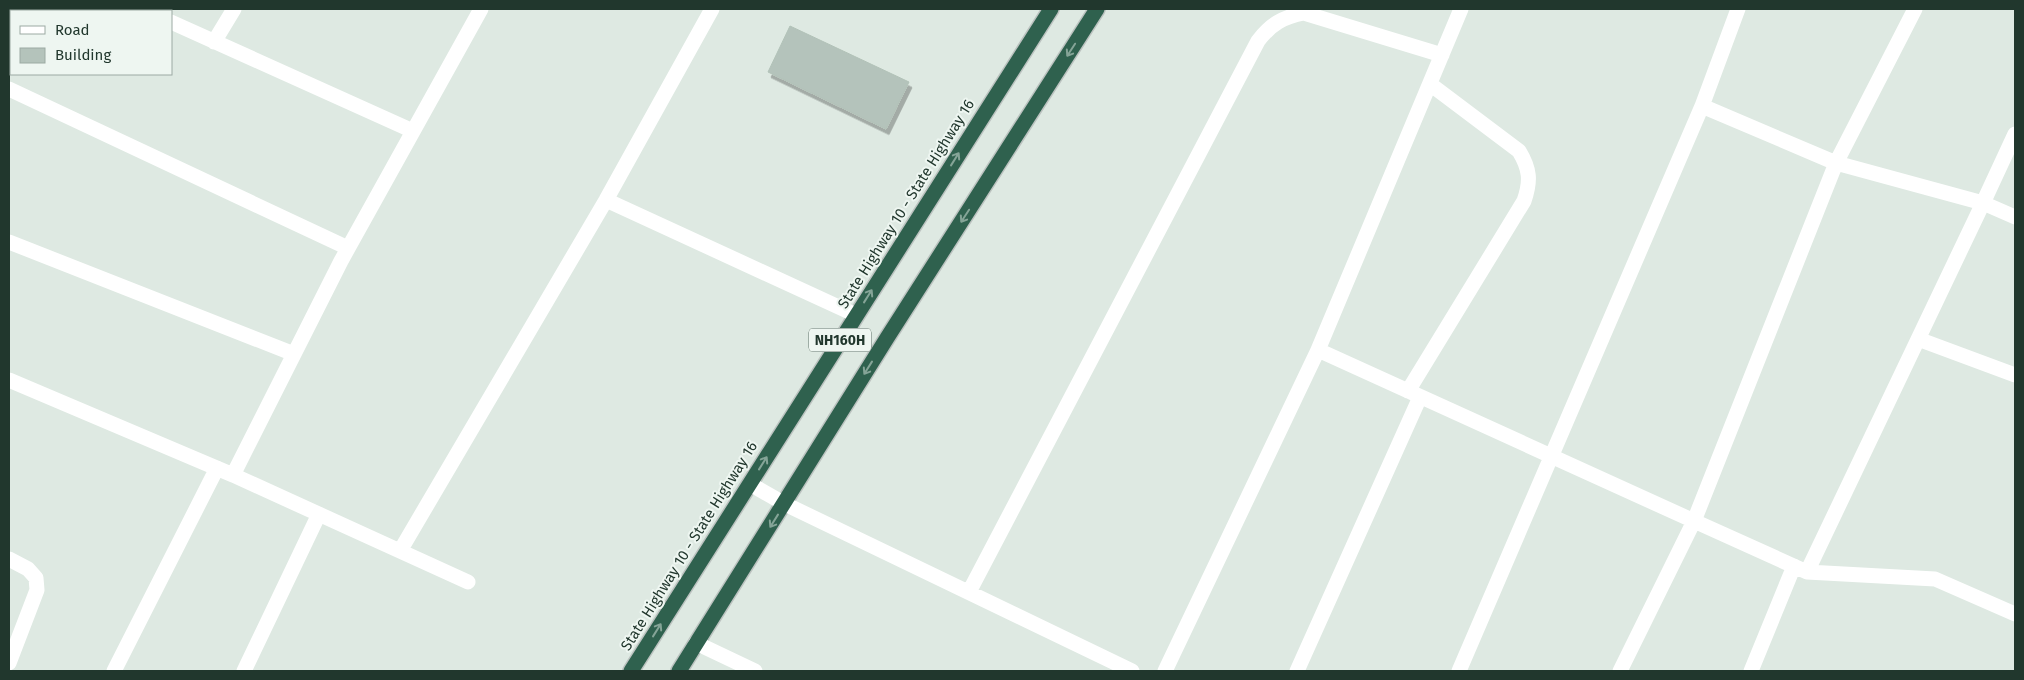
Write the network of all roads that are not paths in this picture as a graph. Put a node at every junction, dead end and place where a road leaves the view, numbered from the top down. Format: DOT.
graph roads {
  1 [pos="234,9"];
  2 [pos="481,9"];
  3 [pos="712,9"];
  4 [pos="1051,9"];
  5 [pos="1097,9"];
  6 [pos="1461,9"];
  7 [pos="1738,9"];
  8 [pos="1915,9"];
  9 [pos="172,22"];
  10 [pos="214,42"];
  11 [pos="1442,55"];
  12 [pos="1430,84"];
  13 [pos="9,89"];
  14 [pos="1702,106"];
  15 [pos="413,132"];
  16 [pos="2015,134"];
  17 [pos="1836,163"];
  18 [pos="606,200"];
  19 [pos="1983,203"];
  20 [pos="2015,217"];
  21 [pos="9,242"];
  22 [pos="348,248"];
  23 [pos="856,315"];
  24 [pos="1918,339"];
  25 [pos="1318,350"];
  26 [pos="294,354"];
  27 [pos="2015,375"];
  28 [pos="9,380"];
  29 [pos="1414,394"];
  30 [pos="1550,455"];
  31 [pos="217,468"];
  32 [pos="233,475"];
  33 [pos="750,484"];
  34 [pos="785,504"];
  35 [pos="319,514"];
  36 [pos="1694,521"];
  37 [pos="400,552"];
  38 [pos="9,559"];
  39 [pos="1801,569"];
  40 [pos="468,582"];
  41 [pos="969,592"];
  42 [pos="2015,614"];
  43 [pos="696,644"];
  44 [pos="9,663"];
  45 [pos="114,671"];
  46 [pos="244,671"];
  47 [pos="631,671"];
  48 [pos="679,671"];
  49 [pos="755,671"];
  50 [pos="1132,671"];
  51 [pos="1164,671"];
  52 [pos="1296,671"];
  53 [pos="1459,671"];
  54 [pos="1620,671"];
  55 [pos="1751,671"];
  1 -- 10 [label="street"];
  2 -- 15 [label="street"];
  3 -- 18 [label="street"];
  23 -- 4 [label="highway, State Highway 10 - State Highway 16 / NH160H, one-way"];
  5 -- 34 [label="highway, NH160H, one-way"];
  6 -- 11 [label="street"];
  7 -- 14 [label="street"];
  8 -- 17 [label="street"];
  9 -- 10 [label="street"];
  10 -- 15 [label="street"];
  11 -- 12 [label="street"];
  11 -- 41 [label="street"];
  12 -- 25 [label="street"];
  12 -- 29 [label="street"];
  13 -- 22 [label="street"];
  14 -- 17 [label="street"];
  14 -- 30 [label="street"];
  15 -- 22 [label="street"];
  16 -- 19 [label="street"];
  17 -- 19 [label="street"];
  17 -- 36 [label="street"];
  18 -- 23 [label="street"];
  18 -- 37 [label="street"];
  19 -- 20 [label="street"];
  19 -- 24 [label="street"];
  21 -- 26 [label="street"];
  22 -- 26 [label="street"];
  33 -- 23 [label="highway, State Highway 10 - State Highway 16 / NH160H, one-way"];
  24 -- 27 [label="street"];
  24 -- 39 [label="street"];
  25 -- 29 [label="street"];
  25 -- 51 [label="street"];
  26 -- 32 [label="street"];
  28 -- 31 [label="street"];
  29 -- 30 [label="street"];
  29 -- 52 [label="street"];
  30 -- 36 [label="street"];
  30 -- 53 [label="street"];
  31 -- 32 [label="street"];
  31 -- 45 [label="street"];
  32 -- 35 [label="street"];
  33 -- 34 [label="street"];
  47 -- 33 [label="highway, State Highway 10 - State Highway 16 / NH160H, one-way"];
  34 -- 41 [label="street"];
  34 -- 43 [label="highway, NH160H, one-way"];
  35 -- 37 [label="street"];
  35 -- 46 [label="street"];
  36 -- 39 [label="street"];
  36 -- 54 [label="street"];
  37 -- 40 [label="street"];
  38 -- 44 [label="street"];
  39 -- 42 [label="street"];
  39 -- 55 [label="street"];
  41 -- 50 [label="street"];
  43 -- 48 [label="highway, NH160H"];
  43 -- 49 [label="street"];
}
